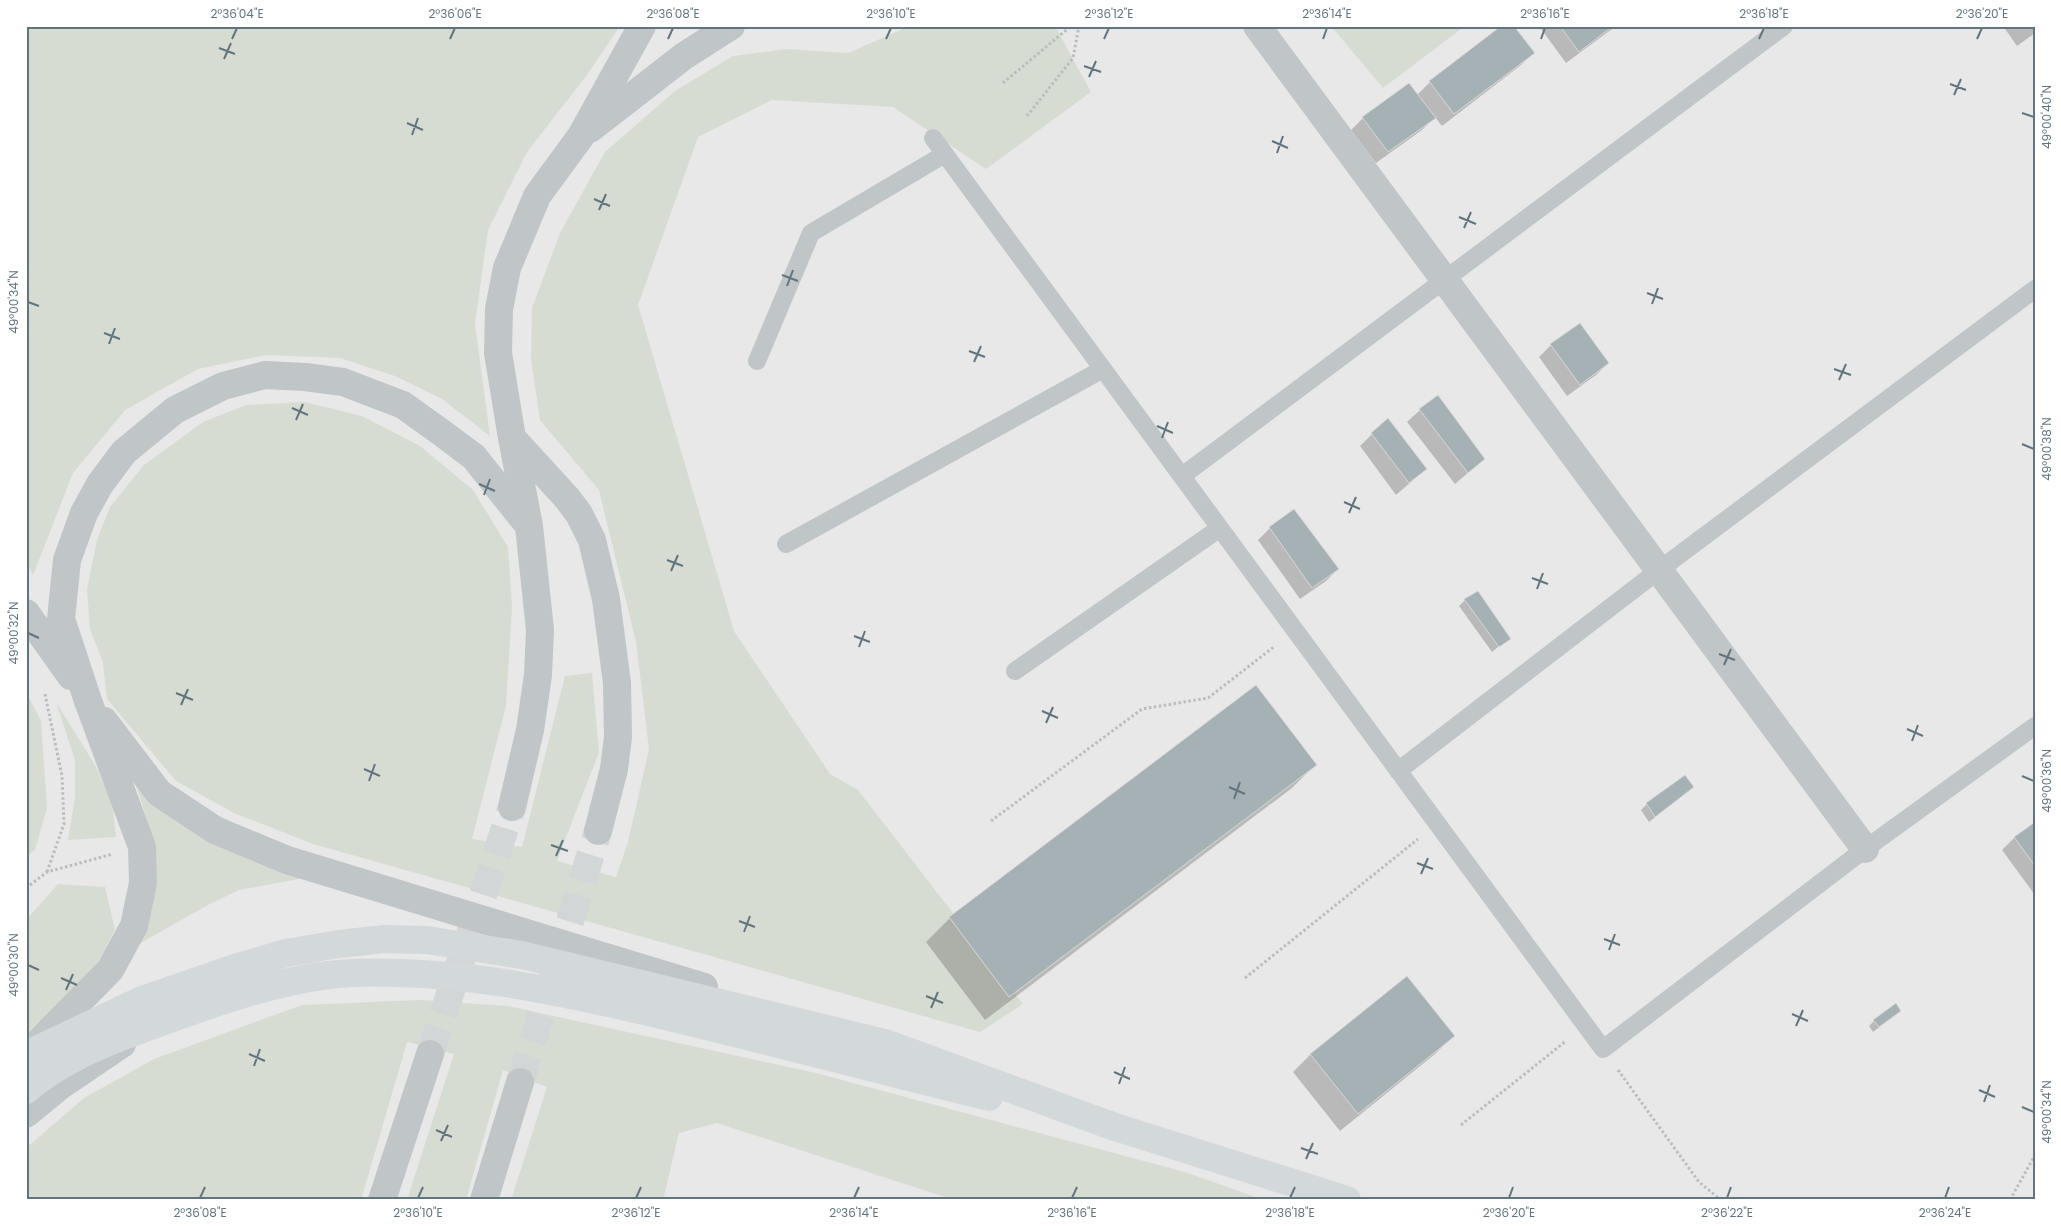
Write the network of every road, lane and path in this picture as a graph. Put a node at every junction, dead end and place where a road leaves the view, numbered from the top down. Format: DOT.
graph roads {
  1 [pos="642,26"];
  2 [pos="731,26"];
  3 [pos="1071,26"];
  4 [pos="1079,26"];
  5 [pos="1257,26"];
  6 [pos="1784,26"];
  7 [pos="1003,83"];
  8 [pos="1027,116"];
  9 [pos="581,136"];
  10 [pos="933,138"];
  11 [pos="945,154"];
  12 [pos="1444,278"];
  13 [pos="2035,289"];
  14 [pos="757,361"];
  15 [pos="1103,369"];
  16 [pos="512,438"];
  17 [pos="1182,476"];
  18 [pos="529,526"];
  19 [pos="1220,528"];
  20 [pos="786,544"];
  21 [pos="1659,570"];
  22 [pos="26,613"];
  23 [pos="1295,630"];
  24 [pos="1015,671"];
  25 [pos="44,691"];
  26 [pos="88,701"];
  27 [pos="2035,726"];
  28 [pos="1398,771"];
  29 [pos="512,807"];
  30 [pos="991,821"];
  31 [pos="1437,824"];
  32 [pos="598,831"];
  33 [pos="142,847"];
  34 [pos="1865,849"];
  35 [pos="47,872"];
  36 [pos="26,888"];
  37 [pos="1245,978"];
  38 [pos="1585,1025"];
  39 [pos="148,1026"];
  40 [pos="885,1043"];
  41 [pos="1603,1049"];
  42 [pos="430,1054"];
  43 [pos="26,1055"];
  44 [pos="520,1082"];
  45 [pos="26,1090"];
  46 [pos="26,1114"];
  47 [pos="1461,1125"];
  48 [pos="1115,1128"];
  49 [pos="2035,1155"];
  50 [pos="382,1200"];
  51 [pos="484,1200"];
  52 [pos="1347,1200"];
  53 [pos="1721,1200"];
  54 [pos="2010,1200"];
  1 -- 9 [label="street"];
  2 -- 9 [label="street"];
  3 -- 7 [label="path"];
  4 -- 8 [label="path"];
  5 -- 12 [label="street"];
  6 -- 12 [label="lane"];
  9 -- 16 [label="street"];
  10 -- 11 [label="lane"];
  11 -- 14 [label="lane"];
  11 -- 15 [label="lane"];
  12 -- 17 [label="lane"];
  12 -- 21 [label="street"];
  13 -- 21 [label="lane"];
  15 -- 17 [label="lane"];
  15 -- 20 [label="lane"];
  16 -- 18 [label="street"];
  16 -- 32 [label="street"];
  17 -- 19 [label="lane"];
  18 -- 26 [label="street"];
  18 -- 29 [label="street"];
  19 -- 23 [label="lane"];
  19 -- 24 [label="lane"];
  21 -- 28 [label="lane"];
  21 -- 34 [label="street"];
  22 -- 26 [label="street"];
  23 -- 28 [label="lane"];
  23 -- 30 [label="path"];
  25 -- 35 [label="path"];
  26 -- 33 [label="street"];
  26 -- 40 [label="street"];
  27 -- 34 [label="lane"];
  28 -- 31 [label="lane"];
  31 -- 37 [label="path"];
  31 -- 38 [label="lane"];
  33 -- 35 [label="path"];
  33 -- 43 [label="street"];
  34 -- 41 [label="lane"];
  35 -- 36 [label="path"];
  38 -- 41 [label="lane"];
  38 -- 47 [label="path"];
  39 -- 45 [label="main road"];
  39 -- 46 [label="street"];
  39 -- 48 [label="main road"];
  40 -- 43 [label="main road"];
  40 -- 48 [label="main road"];
  41 -- 53 [label="path"];
  42 -- 50 [label="street"];
  44 -- 51 [label="street"];
  48 -- 52 [label="main road"];
  49 -- 54 [label="path"];
}
